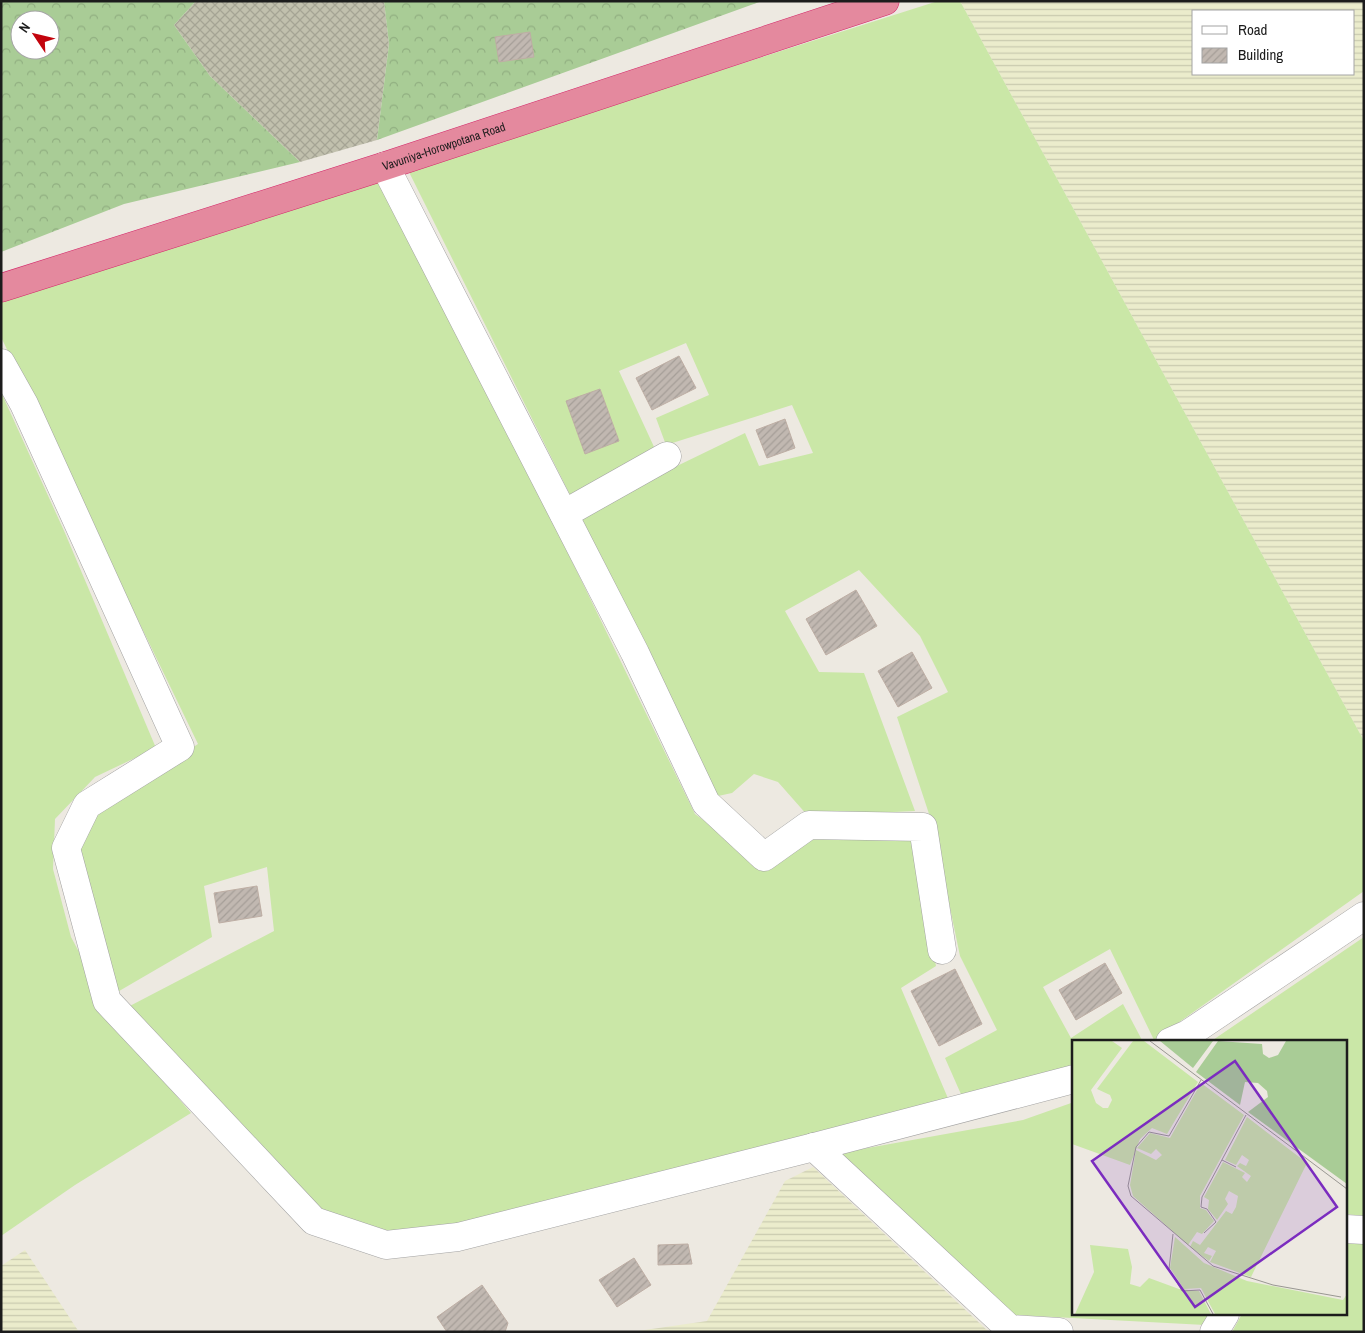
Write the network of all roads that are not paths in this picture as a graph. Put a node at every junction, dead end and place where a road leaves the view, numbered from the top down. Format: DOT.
graph roads {
  1 [pos="885,1"];
  2 [pos="385,166"];
  3 [pos="1,288"];
  4 [pos="1,363"];
  5 [pos="668,456"];
  6 [pos="564,514"];
  7 [pos="1364,916"];
  8 [pos="942,950"];
  9 [pos="1174,1040"];
  10 [pos="1072,1080"];
  11 [pos="814,1147"];
  12 [pos="1348,1229"];
  13 [pos="1364,1230"];
  14 [pos="1224,1316"];
  15 [pos="1058,1332"];
  16 [pos="1214,1332"];
  1 -- 2 [label="highway, Vavuniya-Horowpotana Road"];
  2 -- 3 [label="highway, Vavuniya-Horowpotana Road"];
  2 -- 6 [label="street"];
  4 -- 11 [label="street"];
  5 -- 6 [label="street"];
  6 -- 8 [label="street"];
  7 -- 9 [label="street"];
  10 -- 11 [label="street"];
  11 -- 15 [label="street"];
  12 -- 13 [label="street"];
  14 -- 16 [label="street"];
}
